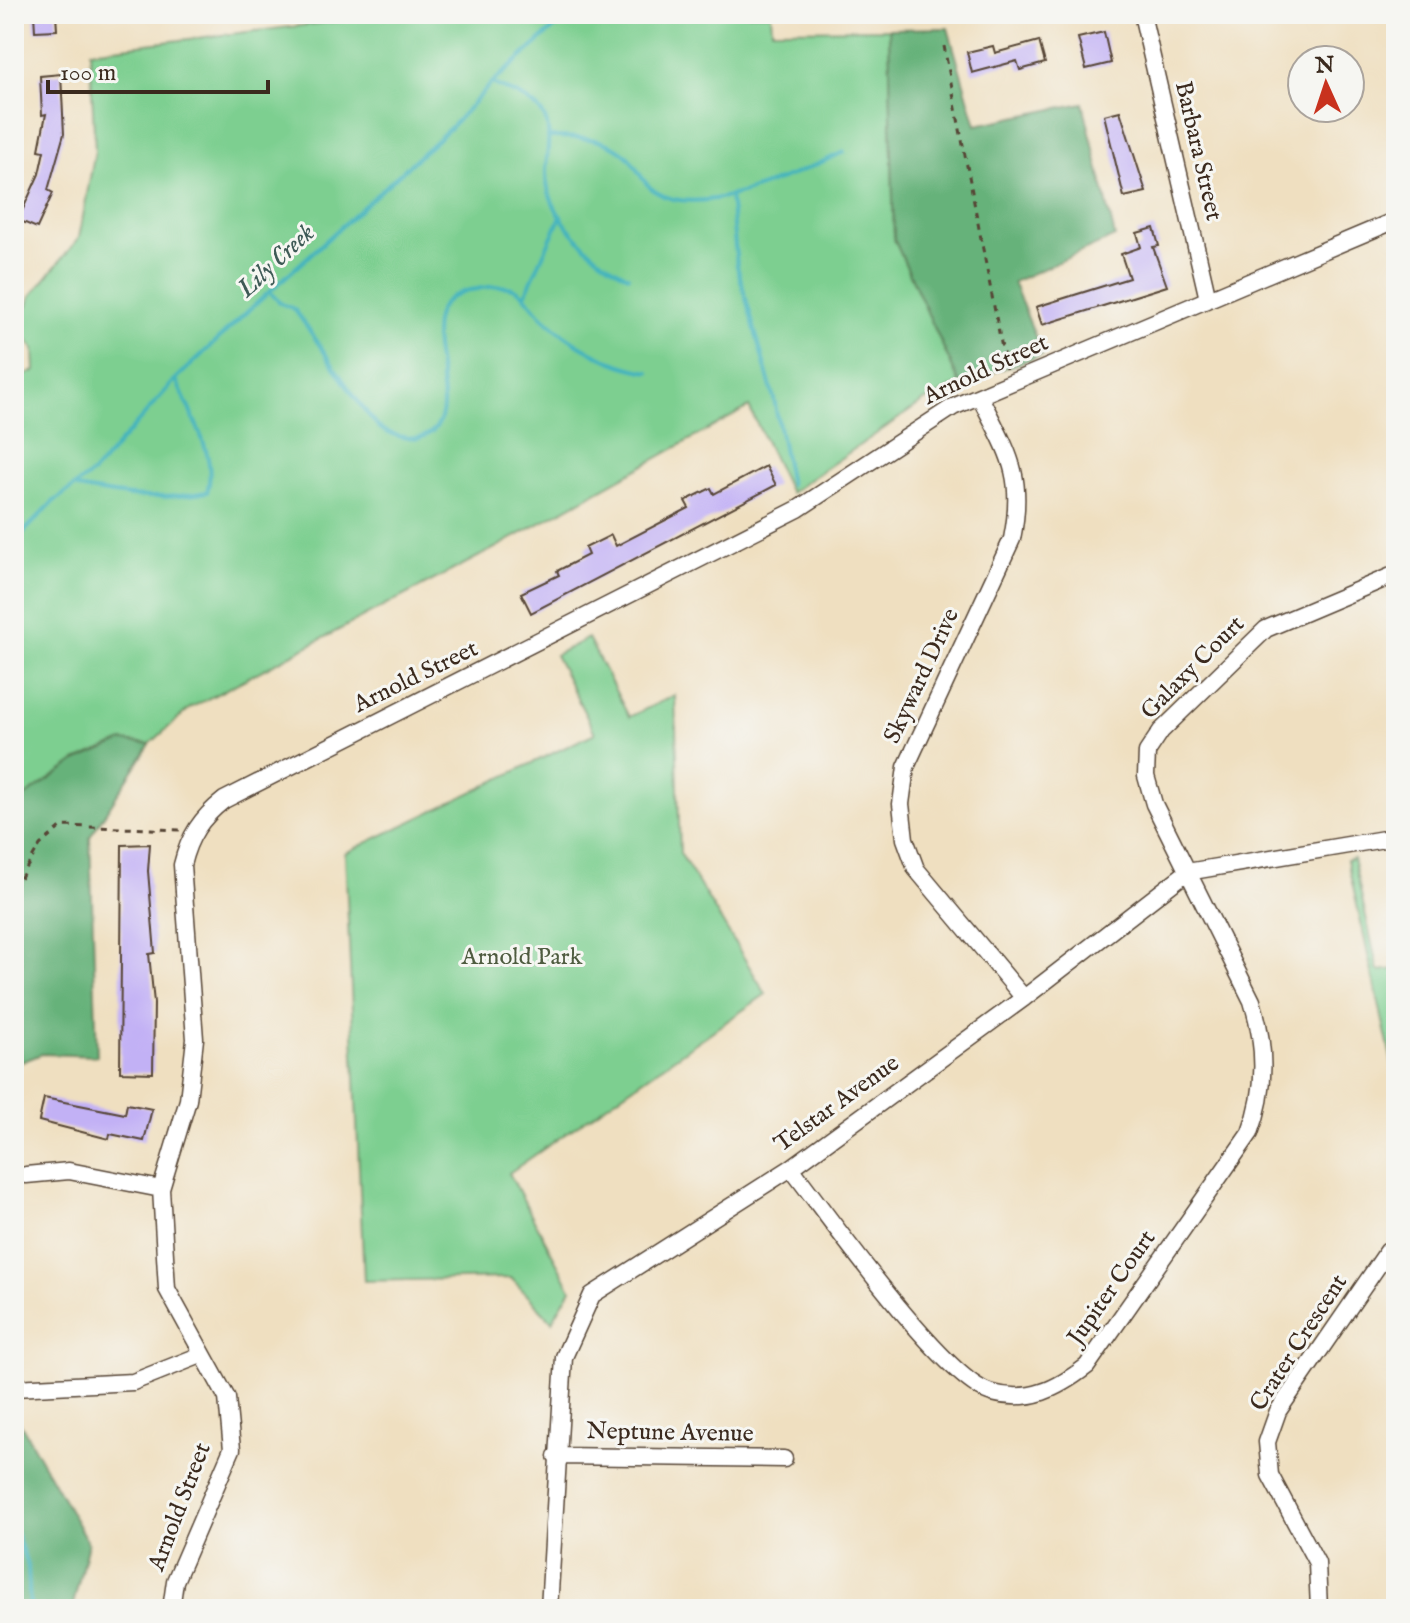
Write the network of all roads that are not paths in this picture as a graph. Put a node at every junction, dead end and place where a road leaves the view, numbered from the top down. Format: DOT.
graph roads {
  1 [pos="1142,14"];
  2 [pos="1396,220"];
  3 [pos="1208,299"];
  4 [pos="980,397"];
  5 [pos="1396,574"];
  6 [pos="1396,837"];
  7 [pos="1187,872"];
  8 [pos="1024,998"];
  9 [pos="791,1168"];
  10 [pos="26,1175"];
  11 [pos="161,1189"];
  12 [pos="1396,1246"];
  13 [pos="201,1355"];
  14 [pos="14,1388"];
  15 [pos="556,1456"];
  16 [pos="784,1459"];
  17 [pos="171,1609"];
  18 [pos="549,1609"];
  19 [pos="1319,1609"];
  1 -- 3 [label="street, Barbara Street"];
  2 -- 3 [label="street, Arnold Street"];
  3 -- 4 [label="street, Arnold Street"];
  4 -- 8 [label="street, Skyward Drive"];
  4 -- 11 [label="street, Arnold Street"];
  5 -- 7 [label="street, Galaxy Court"];
  6 -- 7 [label="street, Telstar Avenue"];
  7 -- 8 [label="street, Telstar Avenue"];
  7 -- 9 [label="street, Jupiter Court"];
  8 -- 9 [label="street, Telstar Avenue"];
  9 -- 15 [label="street, Telstar Avenue"];
  10 -- 11 [label="street"];
  11 -- 13 [label="street, Arnold Street"];
  12 -- 19 [label="street, Crater Crescent"];
  13 -- 14 [label="street"];
  13 -- 17 [label="street, Arnold Street"];
  15 -- 16 [label="street, Neptune Avenue"];
  15 -- 18 [label="street, Telstar Avenue"];
}
